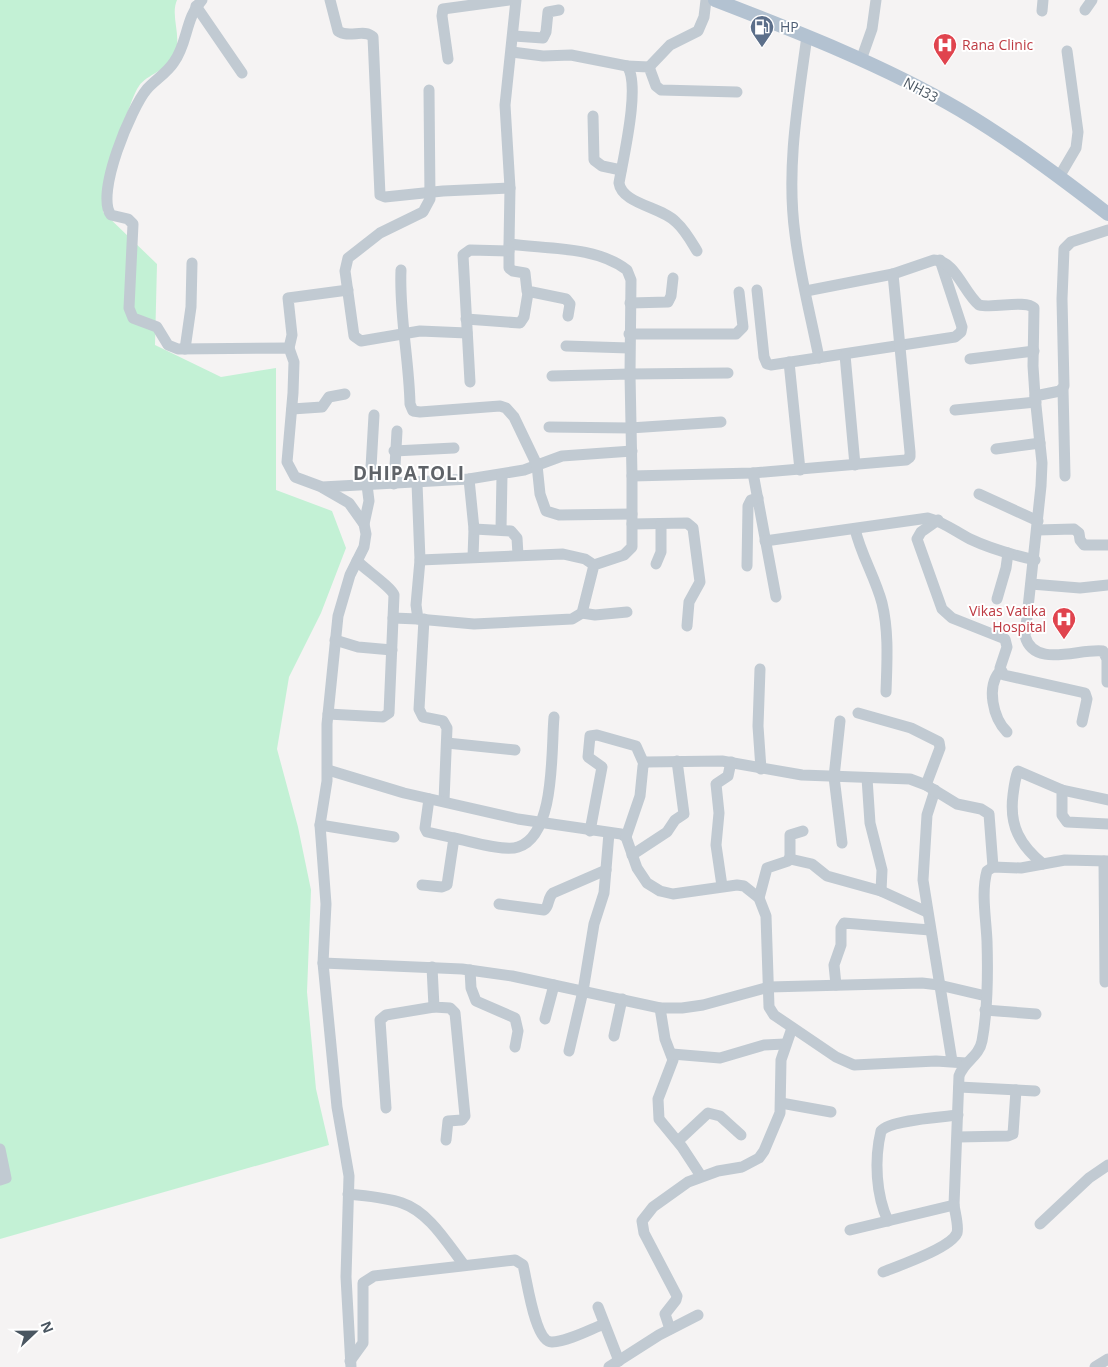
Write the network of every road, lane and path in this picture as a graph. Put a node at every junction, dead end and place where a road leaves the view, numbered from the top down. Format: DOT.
graph roads {
  1 [pos="330,0"];
  2 [pos="509,0"];
  3 [pos="516,0"];
  4 [pos="706,0"];
  5 [pos="715,0"];
  6 [pos="876,0"];
  7 [pos="1092,0"];
  8 [pos="469,2"];
  9 [pos="199,3"];
  10 [pos="443,4"];
  11 [pos="559,10"];
  12 [pos="1085,10"];
  13 [pos="514,36"];
  14 [pos="807,36"];
  15 [pos="1067,51"];
  16 [pos="512,52"];
  17 [pos="448,59"];
  18 [pos="861,60"];
  19 [pos="628,66"];
  20 [pos="649,67"];
  21 [pos="242,73"];
  22 [pos="429,90"];
  23 [pos="737,92"];
  24 [pos="593,116"];
  25 [pos="621,170"];
  26 [pos="1059,177"];
  27 [pos="510,188"];
  28 [pos="430,192"];
  29 [pos="1108,214"];
  30 [pos="1108,230"];
  31 [pos="509,248"];
  32 [pos="697,251"];
  33 [pos="940,260"];
  34 [pos="192,263"];
  35 [pos="401,270"];
  36 [pos="894,274"];
  37 [pos="673,278"];
  38 [pos="348,290"];
  39 [pos="757,290"];
  40 [pos="806,291"];
  41 [pos="528,292"];
  42 [pos="739,292"];
  43 [pos="630,303"];
  44 [pos="568,316"];
  45 [pos="466,319"];
  46 [pos="405,333"];
  47 [pos="467,333"];
  48 [pos="629,334"];
  49 [pos="566,346"];
  50 [pos="900,346"];
  51 [pos="289,348"];
  52 [pos="629,348"];
  53 [pos="185,349"];
  54 [pos="1034,351"];
  55 [pos="845,355"];
  56 [pos="819,358"];
  57 [pos="970,359"];
  58 [pos="789,362"];
  59 [pos="728,373"];
  60 [pos="630,374"];
  61 [pos="552,376"];
  62 [pos="470,382"];
  63 [pos="1063,389"];
  64 [pos="345,394"];
  65 [pos="1036,399"];
  66 [pos="292,409"];
  67 [pos="955,410"];
  68 [pos="374,415"];
  69 [pos="721,422"];
  70 [pos="550,427"];
  71 [pos="630,428"];
  72 [pos="397,431"];
  73 [pos="1040,443"];
  74 [pos="454,448"];
  75 [pos="996,449"];
  76 [pos="394,451"];
  77 [pos="632,452"];
  78 [pos="537,465"];
  79 [pos="855,465"];
  80 [pos="800,470"];
  81 [pos="754,473"];
  82 [pos="502,475"];
  83 [pos="632,476"];
  84 [pos="1065,476"];
  85 [pos="469,479"];
  86 [pos="417,483"];
  87 [pos="394,484"];
  88 [pos="368,485"];
  89 [pos="322,487"];
  90 [pos="980,494"];
  91 [pos="758,498"];
  92 [pos="632,519"];
  93 [pos="938,520"];
  94 [pos="364,524"];
  95 [pos="661,524"];
  96 [pos="1038,525"];
  97 [pos="474,529"];
  98 [pos="854,529"];
  99 [pos="500,530"];
  100 [pos="765,541"];
  101 [pos="1108,545"];
  102 [pos="1008,553"];
  103 [pos="518,555"];
  104 [pos="473,557"];
  105 [pos="420,560"];
  106 [pos="1034,560"];
  107 [pos="357,561"];
  108 [pos="656,564"];
  109 [pos="594,565"];
  110 [pos="747,566"];
  111 [pos="1031,584"];
  112 [pos="1108,585"];
  113 [pos="776,597"];
  114 [pos="997,600"];
  115 [pos="627,612"];
  116 [pos="582,614"];
  117 [pos="393,618"];
  118 [pos="421,619"];
  119 [pos="687,626"];
  120 [pos="335,640"];
  121 [pos="392,650"];
  122 [pos="760,669"];
  123 [pos="1000,671"];
  124 [pos="1107,682"];
  125 [pos="886,692"];
  126 [pos="858,712"];
  127 [pos="328,714"];
  128 [pos="554,717"];
  129 [pos="840,721"];
  130 [pos="1082,722"];
  131 [pos="1007,732"];
  132 [pos="447,743"];
  133 [pos="515,750"];
  134 [pos="677,761"];
  135 [pos="731,762"];
  136 [pos="644,764"];
  137 [pos="761,769"];
  138 [pos="328,770"];
  139 [pos="834,777"];
  140 [pos="867,778"];
  141 [pos="931,787"];
  142 [pos="1062,790"];
  143 [pos="429,799"];
  144 [pos="1108,800"];
  145 [pos="444,802"];
  146 [pos="1012,816"];
  147 [pos="991,820"];
  148 [pos="541,822"];
  149 [pos="1108,824"];
  150 [pos="320,825"];
  151 [pos="590,830"];
  152 [pos="803,831"];
  153 [pos="609,834"];
  154 [pos="394,837"];
  155 [pos="626,837"];
  156 [pos="454,838"];
  157 [pos="842,843"];
  158 [pos="632,855"];
  159 [pos="790,859"];
  160 [pos="1106,861"];
  161 [pos="1043,864"];
  162 [pos="993,867"];
  163 [pos="606,870"];
  164 [pos="422,885"];
  165 [pos="722,886"];
  166 [pos="881,891"];
  167 [pos="759,898"];
  168 [pos="498,904"];
  169 [pos="927,912"];
  170 [pos="930,930"];
  171 [pos="323,963"];
  172 [pos="432,968"];
  173 [pos="470,970"];
  174 [pos="1105,982"];
  175 [pos="554,985"];
  176 [pos="836,985"];
  177 [pos="939,985"];
  178 [pos="769,987"];
  179 [pos="583,991"];
  180 [pos="986,996"];
  181 [pos="622,1000"];
  182 [pos="434,1007"];
  183 [pos="660,1008"];
  184 [pos="985,1010"];
  185 [pos="1036,1014"];
  186 [pos="545,1019"];
  187 [pos="792,1028"];
  188 [pos="614,1036"];
  189 [pos="785,1044"];
  190 [pos="514,1047"];
  191 [pos="569,1051"];
  192 [pos="672,1054"];
  193 [pos="952,1061"];
  194 [pos="966,1063"];
  195 [pos="959,1087"];
  196 [pos="1016,1090"];
  197 [pos="1035,1091"];
  198 [pos="781,1103"];
  199 [pos="386,1108"];
  200 [pos="831,1112"];
  201 [pos="958,1115"];
  202 [pos="741,1135"];
  203 [pos="958,1137"];
  204 [pos="446,1140"];
  205 [pos="678,1141"];
  206 [pos="0,1150"];
  207 [pos="1108,1165"];
  208 [pos="701,1176"];
  209 [pos="0,1180"];
  210 [pos="348,1194"];
  211 [pos="954,1205"];
  212 [pos="888,1222"];
  213 [pos="1040,1224"];
  214 [pos="850,1230"];
  215 [pos="464,1265"];
  216 [pos="883,1272"];
  217 [pos="598,1307"];
  218 [pos="698,1315"];
  219 [pos="604,1324"];
  220 [pos="670,1329"];
  221 [pos="1108,1359"];
  222 [pos="350,1364"];
  223 [pos="614,1364"];
  224 [pos="1095,1367"];
  1 -- 28 [label="street"];
  2 -- 8 [label="street"];
  3 -- 13 [label="street"];
  4 -- 20 [label="street"];
  5 -- 14 [label="main road, NH33"];
  6 -- 18 [label="street"];
  7 -- 12 [label="street"];
  8 -- 10 [label="street"];
  9 -- 21 [label="street"];
  9 -- 53 [label="street"];
  10 -- 17 [label="street"];
  11 -- 13 [label="street"];
  13 -- 16 [label="street"];
  14 -- 18 [label="main road, NH33"];
  14 -- 40 [label="street"];
  15 -- 26 [label="street"];
  16 -- 19 [label="street"];
  16 -- 27 [label="street"];
  18 -- 26 [label="main road, NH33"];
  19 -- 20 [label="street"];
  19 -- 25 [label="street"];
  20 -- 23 [label="street"];
  22 -- 28 [label="street"];
  24 -- 25 [label="street"];
  25 -- 32 [label="street"];
  26 -- 29 [label="main road, NH33"];
  27 -- 28 [label="street"];
  27 -- 31 [label="street"];
  28 -- 38 [label="street"];
  30 -- 63 [label="street"];
  31 -- 41 [label="street"];
  31 -- 43 [label="street"];
  31 -- 45 [label="street"];
  33 -- 36 [label="street"];
  33 -- 50 [label="street"];
  33 -- 54 [label="street"];
  34 -- 53 [label="street"];
  35 -- 46 [label="street"];
  36 -- 40 [label="street"];
  36 -- 50 [label="street"];
  37 -- 43 [label="street"];
  38 -- 46 [label="street"];
  38 -- 51 [label="street"];
  39 -- 58 [label="street"];
  40 -- 56 [label="street"];
  41 -- 44 [label="street"];
  41 -- 45 [label="street"];
  42 -- 48 [label="street"];
  43 -- 48 [label="street"];
  45 -- 47 [label="street"];
  46 -- 47 [label="street"];
  46 -- 78 [label="street"];
  47 -- 62 [label="street"];
  48 -- 52 [label="street"];
  49 -- 52 [label="street"];
  50 -- 55 [label="street"];
  50 -- 79 [label="street"];
  51 -- 53 [label="street"];
  51 -- 66 [label="street"];
  52 -- 60 [label="street"];
  54 -- 57 [label="street"];
  54 -- 65 [label="street"];
  55 -- 56 [label="street"];
  55 -- 79 [label="street"];
  56 -- 58 [label="street"];
  58 -- 80 [label="street"];
  59 -- 60 [label="street"];
  60 -- 61 [label="street"];
  60 -- 71 [label="street"];
  63 -- 65 [label="street"];
  63 -- 84 [label="street"];
  64 -- 66 [label="street"];
  65 -- 67 [label="street"];
  65 -- 73 [label="street"];
  66 -- 89 [label="street"];
  68 -- 88 [label="street"];
  69 -- 71 [label="street"];
  70 -- 71 [label="street"];
  71 -- 77 [label="street"];
  72 -- 76 [label="street"];
  73 -- 75 [label="street"];
  73 -- 96 [label="street"];
  74 -- 76 [label="street"];
  76 -- 87 [label="street"];
  77 -- 78 [label="street"];
  77 -- 83 [label="street"];
  78 -- 82 [label="street"];
  78 -- 92 [label="street"];
  79 -- 80 [label="street"];
  80 -- 81 [label="street"];
  81 -- 83 [label="street"];
  81 -- 91 [label="street"];
  82 -- 85 [label="street"];
  82 -- 99 [label="street"];
  83 -- 92 [label="street"];
  85 -- 86 [label="street"];
  85 -- 97 [label="street"];
  86 -- 87 [label="street"];
  86 -- 105 [label="street"];
  87 -- 88 [label="street"];
  88 -- 89 [label="street"];
  88 -- 94 [label="street"];
  89 -- 94 [label="street"];
  90 -- 96 [label="street"];
  91 -- 100 [label="street"];
  91 -- 110 [label="street"];
  92 -- 95 [label="street"];
  92 -- 109 [label="street"];
  93 -- 98 [label="street"];
  93 -- 102 [label="street"];
  93 -- 123 [label="street"];
  94 -- 107 [label="street"];
  95 -- 108 [label="street"];
  95 -- 119 [label="street"];
  96 -- 101 [label="street"];
  96 -- 106 [label="street"];
  97 -- 99 [label="street"];
  97 -- 104 [label="street"];
  98 -- 100 [label="street"];
  98 -- 125 [label="street"];
  99 -- 103 [label="street"];
  100 -- 113 [label="street"];
  102 -- 106 [label="street"];
  102 -- 114 [label="street"];
  103 -- 104 [label="street"];
  103 -- 109 [label="street"];
  104 -- 105 [label="street"];
  105 -- 118 [label="street"];
  106 -- 111 [label="street"];
  107 -- 117 [label="street"];
  107 -- 120 [label="street"];
  109 -- 116 [label="street"];
  111 -- 112 [label="street"];
  111 -- 124 [label="street"];
  115 -- 116 [label="street"];
  116 -- 118 [label="street"];
  117 -- 118 [label="street"];
  117 -- 121 [label="street"];
  118 -- 132 [label="street"];
  120 -- 121 [label="street"];
  120 -- 127 [label="street"];
  121 -- 127 [label="street"];
  122 -- 137 [label="street"];
  123 -- 130 [label="street"];
  123 -- 131 [label="street"];
  126 -- 141 [label="street"];
  127 -- 138 [label="street"];
  128 -- 148 [label="street"];
  129 -- 139 [label="street"];
  132 -- 133 [label="street"];
  132 -- 145 [label="street"];
  134 -- 135 [label="street"];
  134 -- 136 [label="street"];
  134 -- 158 [label="street"];
  135 -- 137 [label="street"];
  135 -- 165 [label="street"];
  136 -- 151 [label="street"];
  136 -- 155 [label="street"];
  137 -- 139 [label="street"];
  138 -- 143 [label="street"];
  138 -- 150 [label="street"];
  139 -- 140 [label="street"];
  139 -- 157 [label="street"];
  140 -- 141 [label="street"];
  140 -- 166 [label="street"];
  141 -- 147 [label="street"];
  141 -- 169 [label="street"];
  142 -- 144 [label="street"];
  142 -- 146 [label="street"];
  142 -- 149 [label="street"];
  143 -- 145 [label="street"];
  143 -- 156 [label="street"];
  145 -- 148 [label="street"];
  146 -- 147 [label="street"];
  146 -- 161 [label="street"];
  147 -- 162 [label="street"];
  148 -- 151 [label="street"];
  148 -- 156 [label="street"];
  150 -- 154 [label="street"];
  150 -- 171 [label="street"];
  151 -- 153 [label="street"];
  152 -- 159 [label="street"];
  153 -- 155 [label="street"];
  153 -- 163 [label="street"];
  155 -- 158 [label="street"];
  156 -- 164 [label="street"];
  158 -- 165 [label="street"];
  159 -- 166 [label="street"];
  159 -- 167 [label="street"];
  160 -- 161 [label="street"];
  160 -- 174 [label="street"];
  161 -- 162 [label="street"];
  162 -- 180 [label="street"];
  163 -- 168 [label="street"];
  163 -- 179 [label="street"];
  165 -- 167 [label="street"];
  166 -- 169 [label="street"];
  167 -- 178 [label="street"];
  169 -- 170 [label="street"];
  170 -- 176 [label="street"];
  170 -- 177 [label="street"];
  171 -- 172 [label="street"];
  171 -- 210 [label="street"];
  172 -- 173 [label="street"];
  172 -- 182 [label="street"];
  173 -- 175 [label="street"];
  173 -- 190 [label="street"];
  175 -- 179 [label="street"];
  175 -- 186 [label="street"];
  176 -- 177 [label="street"];
  176 -- 178 [label="street"];
  177 -- 180 [label="street"];
  177 -- 193 [label="street"];
  178 -- 183 [label="street"];
  178 -- 187 [label="street"];
  179 -- 181 [label="street"];
  179 -- 191 [label="street"];
  180 -- 184 [label="street"];
  181 -- 183 [label="street"];
  181 -- 188 [label="street"];
  182 -- 199 [label="street"];
  182 -- 204 [label="street"];
  183 -- 192 [label="street"];
  184 -- 185 [label="street"];
  184 -- 194 [label="street"];
  187 -- 189 [label="street"];
  187 -- 193 [label="street"];
  189 -- 192 [label="street"];
  189 -- 198 [label="street"];
  192 -- 205 [label="street"];
  193 -- 194 [label="street"];
  194 -- 195 [label="street"];
  195 -- 196 [label="street"];
  195 -- 201 [label="street"];
  196 -- 197 [label="street"];
  196 -- 203 [label="street"];
  198 -- 200 [label="street"];
  198 -- 208 [label="street"];
  201 -- 203 [label="street"];
  201 -- 212 [label="street"];
  202 -- 205 [label="street"];
  203 -- 211 [label="street"];
  205 -- 208 [label="street"];
  206 -- 209 [label="street"];
  207 -- 213 [label="street"];
  208 -- 220 [label="street"];
  210 -- 215 [label="street"];
  210 -- 222 [label="street"];
  211 -- 212 [label="street"];
  211 -- 216 [label="street"];
  212 -- 214 [label="street"];
  215 -- 219 [label="street"];
  215 -- 222 [label="street"];
  217 -- 219 [label="street"];
  218 -- 220 [label="street"];
  219 -- 223 [label="street"];
  220 -- 223 [label="street"];
  221 -- 224 [label="street"];
}
